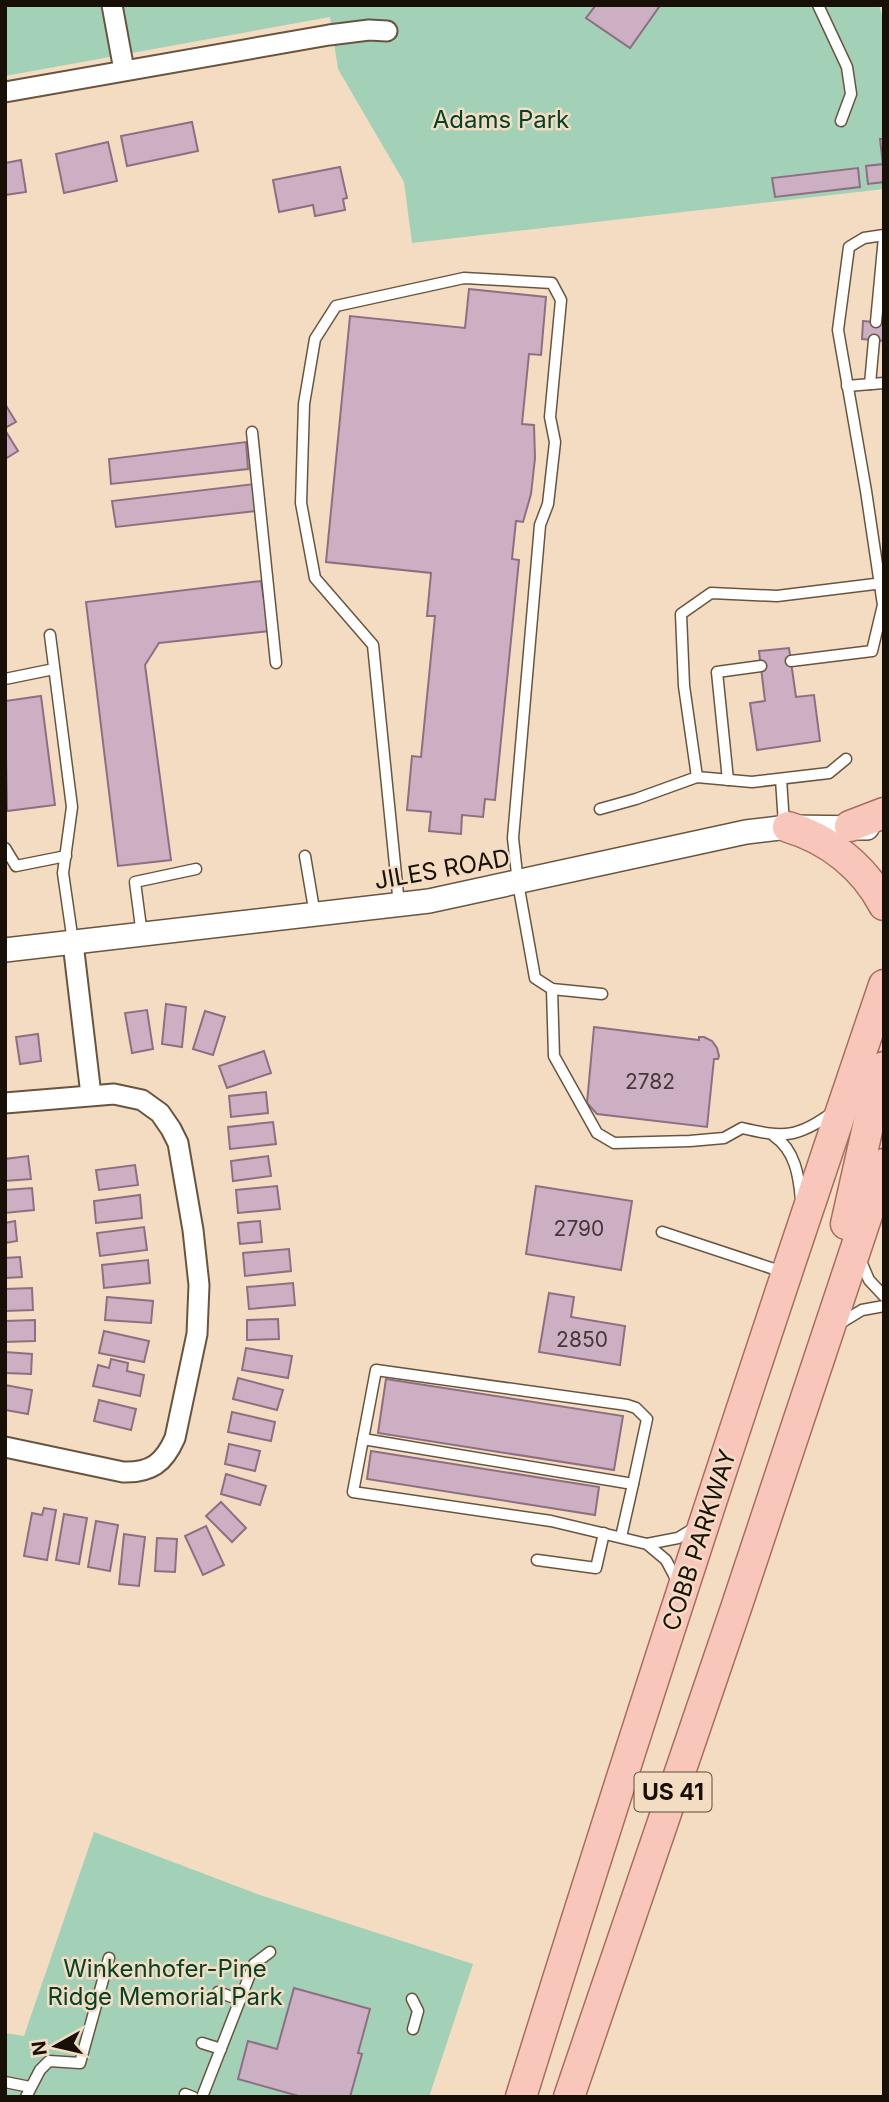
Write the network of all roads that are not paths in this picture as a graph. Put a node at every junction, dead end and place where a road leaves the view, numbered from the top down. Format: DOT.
graph roads {
  1 [pos="112,5"];
  2 [pos="818,5"];
  3 [pos="387,31"];
  4 [pos="124,70"];
  5 [pos="5,92"];
  6 [pos="841,121"];
  7 [pos="884,236"];
  8 [pos="876,322"];
  9 [pos="874,340"];
  10 [pos="884,383"];
  11 [pos="870,384"];
  12 [pos="847,386"];
  13 [pos="252,432"];
  14 [pos="882,583"];
  15 [pos="50,635"];
  16 [pos="791,662"];
  17 [pos="276,663"];
  18 [pos="761,666"];
  19 [pos="54,669"];
  20 [pos="5,679"];
  21 [pos="846,759"];
  22 [pos="696,777"];
  23 [pos="780,779"];
  24 [pos="728,780"];
  25 [pos="600,809"];
  26 [pos="884,813"];
  27 [pos="850,826"];
  28 [pos="786,827"];
  29 [pos="884,829"];
  30 [pos="5,848"];
  31 [pos="66,856"];
  32 [pos="305,856"];
  33 [pos="196,869"];
  34 [pos="518,883"];
  35 [pos="399,905"];
  36 [pos="884,905"];
  37 [pos="315,916"];
  38 [pos="142,935"];
  39 [pos="73,943"];
  40 [pos="5,950"];
  41 [pos="884,985"];
  42 [pos="552,989"];
  43 [pos="602,994"];
  44 [pos="884,1067"];
  45 [pos="91,1095"];
  46 [pos="844,1102"];
  47 [pos="5,1103"];
  48 [pos="774,1135"];
  49 [pos="884,1164"];
  50 [pos="802,1229"];
  51 [pos="662,1232"];
  52 [pos="858,1241"];
  53 [pos="847,1273"];
  54 [pos="787,1274"];
  55 [pos="884,1296"];
  56 [pos="884,1306"];
  57 [pos="825,1340"];
  58 [pos="363,1439"];
  59 [pos="5,1447"];
  60 [pos="633,1484"];
  61 [pos="705,1521"];
  62 [pos="604,1533"];
  63 [pos="621,1537"];
  64 [pos="647,1544"];
  65 [pos="537,1560"];
  66 [pos="681,1595"];
  67 [pos="270,1952"];
  68 [pos="109,1958"];
  69 [pos="218,1992"];
  70 [pos="412,1999"];
  71 [pos="240,2000"];
  72 [pos="413,2029"];
  73 [pos="202,2043"];
  74 [pos="221,2049"];
  75 [pos="5,2082"];
  76 [pos="28,2092"];
  77 [pos="202,2097"];
  78 [pos="521,2097"];
  79 [pos="569,2097"];
  1 -- 4 [label="street"];
  2 -- 6 [label="lane"];
  3 -- 4 [label="street"];
  4 -- 5 [label="street"];
  7 -- 8 [label="lane"];
  7 -- 12 [label="lane"];
  9 -- 11 [label="lane"];
  10 -- 11 [label="lane"];
  11 -- 12 [label="lane"];
  12 -- 14 [label="lane"];
  13 -- 17 [label="lane"];
  14 -- 16 [label="lane"];
  14 -- 22 [label="lane"];
  15 -- 19 [label="lane"];
  18 -- 24 [label="lane"];
  19 -- 20 [label="lane"];
  19 -- 31 [label="lane"];
  21 -- 23 [label="lane"];
  22 -- 24 [label="lane"];
  22 -- 25 [label="lane"];
  23 -- 24 [label="lane"];
  23 -- 28 [label="lane"];
  26 -- 27 [label="main road"];
  27 -- 28 [label="street, JILES ROAD"];
  27 -- 29 [label="street, JILES ROAD"];
  28 -- 34 [label="street, JILES ROAD"];
  28 -- 36 [label="main road"];
  30 -- 31 [label="lane"];
  31 -- 39 [label="lane"];
  32 -- 37 [label="lane"];
  33 -- 38 [label="lane"];
  34 -- 35 [label="street, JILES ROAD"];
  34 -- 35 [label="lane"];
  34 -- 42 [label="lane"];
  35 -- 37 [label="street, JILES ROAD"];
  37 -- 38 [label="street, JILES ROAD"];
  38 -- 39 [label="street, JILES ROAD"];
  39 -- 40 [label="street, JILES ROAD"];
  39 -- 45 [label="street"];
  41 -- 46 [label="main road, COBB PARKWAY / US 41"];
  42 -- 43 [label="lane"];
  42 -- 48 [label="lane"];
  44 -- 53 [label="main road"];
  45 -- 47 [label="street"];
  45 -- 59 [label="street"];
  46 -- 48 [label="lane"];
  46 -- 50 [label="main road, COBB PARKWAY / US 41"];
  48 -- 50 [label="lane"];
  49 -- 52 [label="main road, US 41"];
  50 -- 54 [label="main road, COBB PARKWAY / US 41"];
  51 -- 54 [label="lane"];
  52 -- 53 [label="main road, US 41"];
  52 -- 55 [label="lane"];
  53 -- 57 [label="main road, US 41"];
  54 -- 61 [label="main road, COBB PARKWAY / US 41"];
  56 -- 57 [label="lane"];
  57 -- 79 [label="main road, US 41"];
  58 -- 60 [label="lane"];
  58 -- 60 [label="lane"];
  58 -- 62 [label="lane"];
  60 -- 63 [label="lane"];
  61 -- 64 [label="lane"];
  61 -- 66 [label="main road, COBB PARKWAY / US 41"];
  62 -- 63 [label="lane"];
  62 -- 65 [label="lane"];
  63 -- 64 [label="lane"];
  64 -- 66 [label="lane"];
  66 -- 78 [label="main road, COBB PARKWAY / US 41"];
  67 -- 71 [label="lane"];
  68 -- 76 [label="lane"];
  69 -- 71 [label="lane"];
  70 -- 72 [label="lane"];
  71 -- 74 [label="lane"];
  73 -- 74 [label="lane"];
  74 -- 77 [label="lane"];
  75 -- 76 [label="lane"];
}
